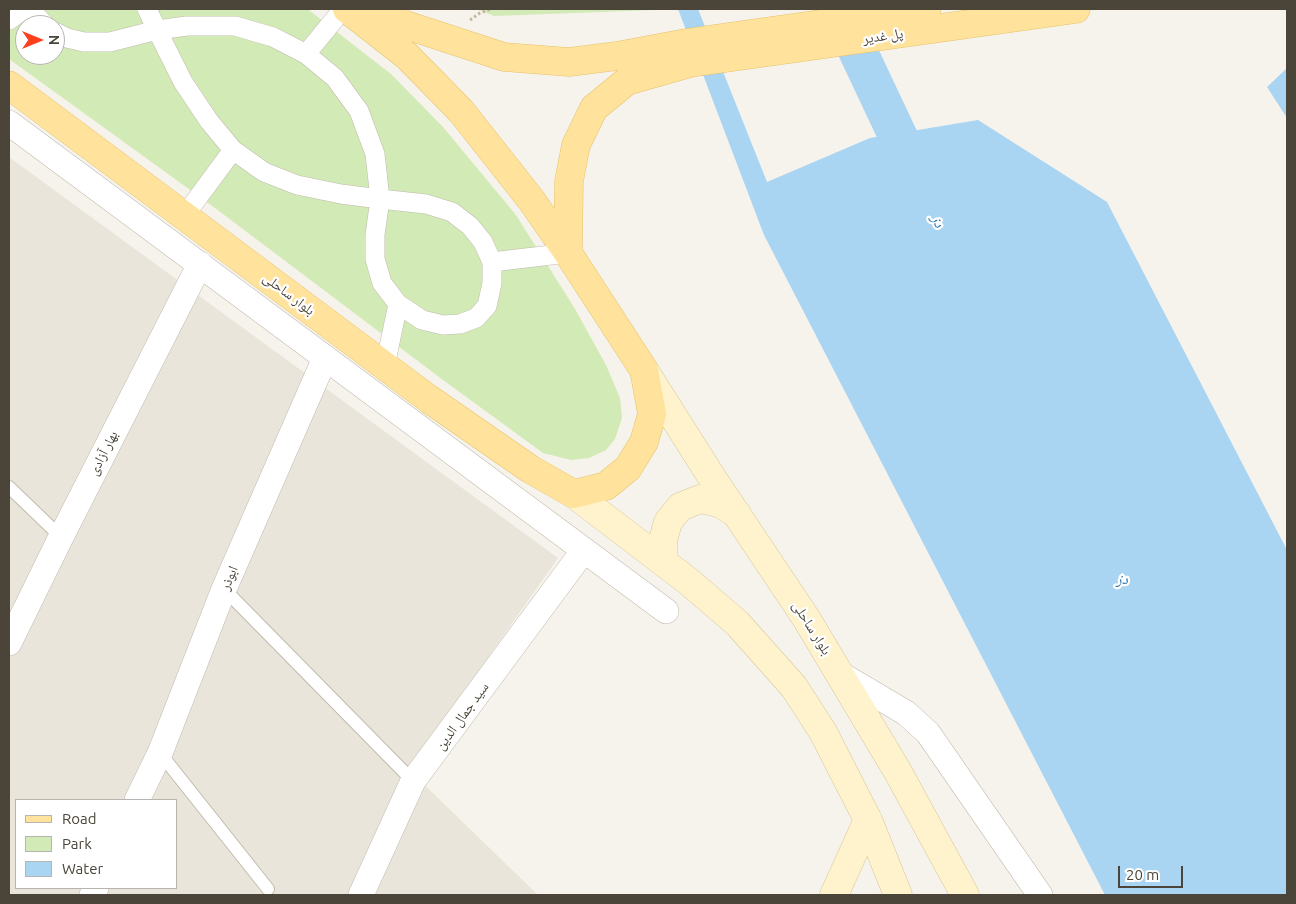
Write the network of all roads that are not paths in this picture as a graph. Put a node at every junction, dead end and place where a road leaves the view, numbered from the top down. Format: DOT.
graph roads {
  1 [pos="24,9"];
  2 [pos="147,9"];
  3 [pos="343,9"];
  4 [pos="347,9"];
  5 [pos="368,9"];
  6 [pos="927,9"];
  7 [pos="1076,9"];
  8 [pos="9,20"];
  9 [pos="157,30"];
  10 [pos="65,37"];
  11 [pos="688,53"];
  12 [pos="306,54"];
  13 [pos="9,85"];
  14 [pos="9,123"];
  15 [pos="233,150"];
  16 [pos="380,199"];
  17 [pos="185,216"];
  18 [pos="568,253"];
  19 [pos="492,262"];
  20 [pos="200,264"];
  21 [pos="398,304"];
  22 [pos="325,358"];
  23 [pos="385,366"];
  24 [pos="644,370"];
  25 [pos="9,487"];
  26 [pos="574,494"];
  27 [pos="737,514"];
  28 [pos="61,537"];
  29 [pos="584,550"];
  30 [pos="663,561"];
  31 [pos="224,589"];
  32 [pos="666,611"];
  33 [pos="9,643"];
  34 [pos="840,674"];
  35 [pos="160,753"];
  36 [pos="413,782"];
  37 [pos="138,799"];
  38 [pos="868,820"];
  39 [pos="268,889"];
  40 [pos="361,895"];
  41 [pos="834,895"];
  42 [pos="898,895"];
  43 [pos="965,895"];
  44 [pos="1040,895"];
  1 -- 8 [label="street"];
  2 -- 9 [label="street"];
  3 -- 12 [label="street"];
  4 -- 18 [label="main road, بلوار ساحلی"];
  5 -- 11 [label="main road"];
  6 -- 11 [label="main road, پل غدیر"];
  7 -- 11 [label="main road, پل غدیر"];
  9 -- 10 [label="street"];
  9 -- 12 [label="street"];
  9 -- 15 [label="street"];
  11 -- 18 [label="main road"];
  12 -- 16 [label="street"];
  13 -- 17 [label="main road, بلوار ساحلی"];
  14 -- 20 [label="street"];
  15 -- 16 [label="street"];
  15 -- 17 [label="street"];
  16 -- 19 [label="street"];
  16 -- 21 [label="street"];
  17 -- 23 [label="main road, بلوار ساحلی"];
  18 -- 19 [label="street"];
  18 -- 24 [label="main road, بلوار ساحلی"];
  19 -- 21 [label="street"];
  20 -- 22 [label="street"];
  20 -- 28 [label="street, بهار آزادی"];
  21 -- 23 [label="street"];
  22 -- 29 [label="street"];
  22 -- 31 [label="street, ابوذر"];
  23 -- 26 [label="main road, بلوار ساحلی"];
  24 -- 26 [label="main road, بلوار ساحلی"];
  24 -- 27 [label="main road, بلوار ساحلی"];
  25 -- 28 [label="lane"];
  26 -- 30 [label="main road, بلوار ساحلی"];
  27 -- 30 [label="main road"];
  27 -- 34 [label="main road, بلوار ساحلی"];
  28 -- 33 [label="street, بهار آزادی"];
  29 -- 32 [label="street"];
  29 -- 36 [label="street, سید جمال الدین"];
  30 -- 38 [label="main road, بلوار ساحلی"];
  31 -- 35 [label="street, ابوذر"];
  31 -- 36 [label="lane"];
  34 -- 43 [label="main road, بلوار ساحلی"];
  34 -- 44 [label="street"];
  35 -- 37 [label="street, ابوذر"];
  35 -- 39 [label="lane"];
  36 -- 40 [label="street, سید جمال الدین"];
  38 -- 41 [label="main road"];
  38 -- 42 [label="main road, بلوار ساحلی"];
}
